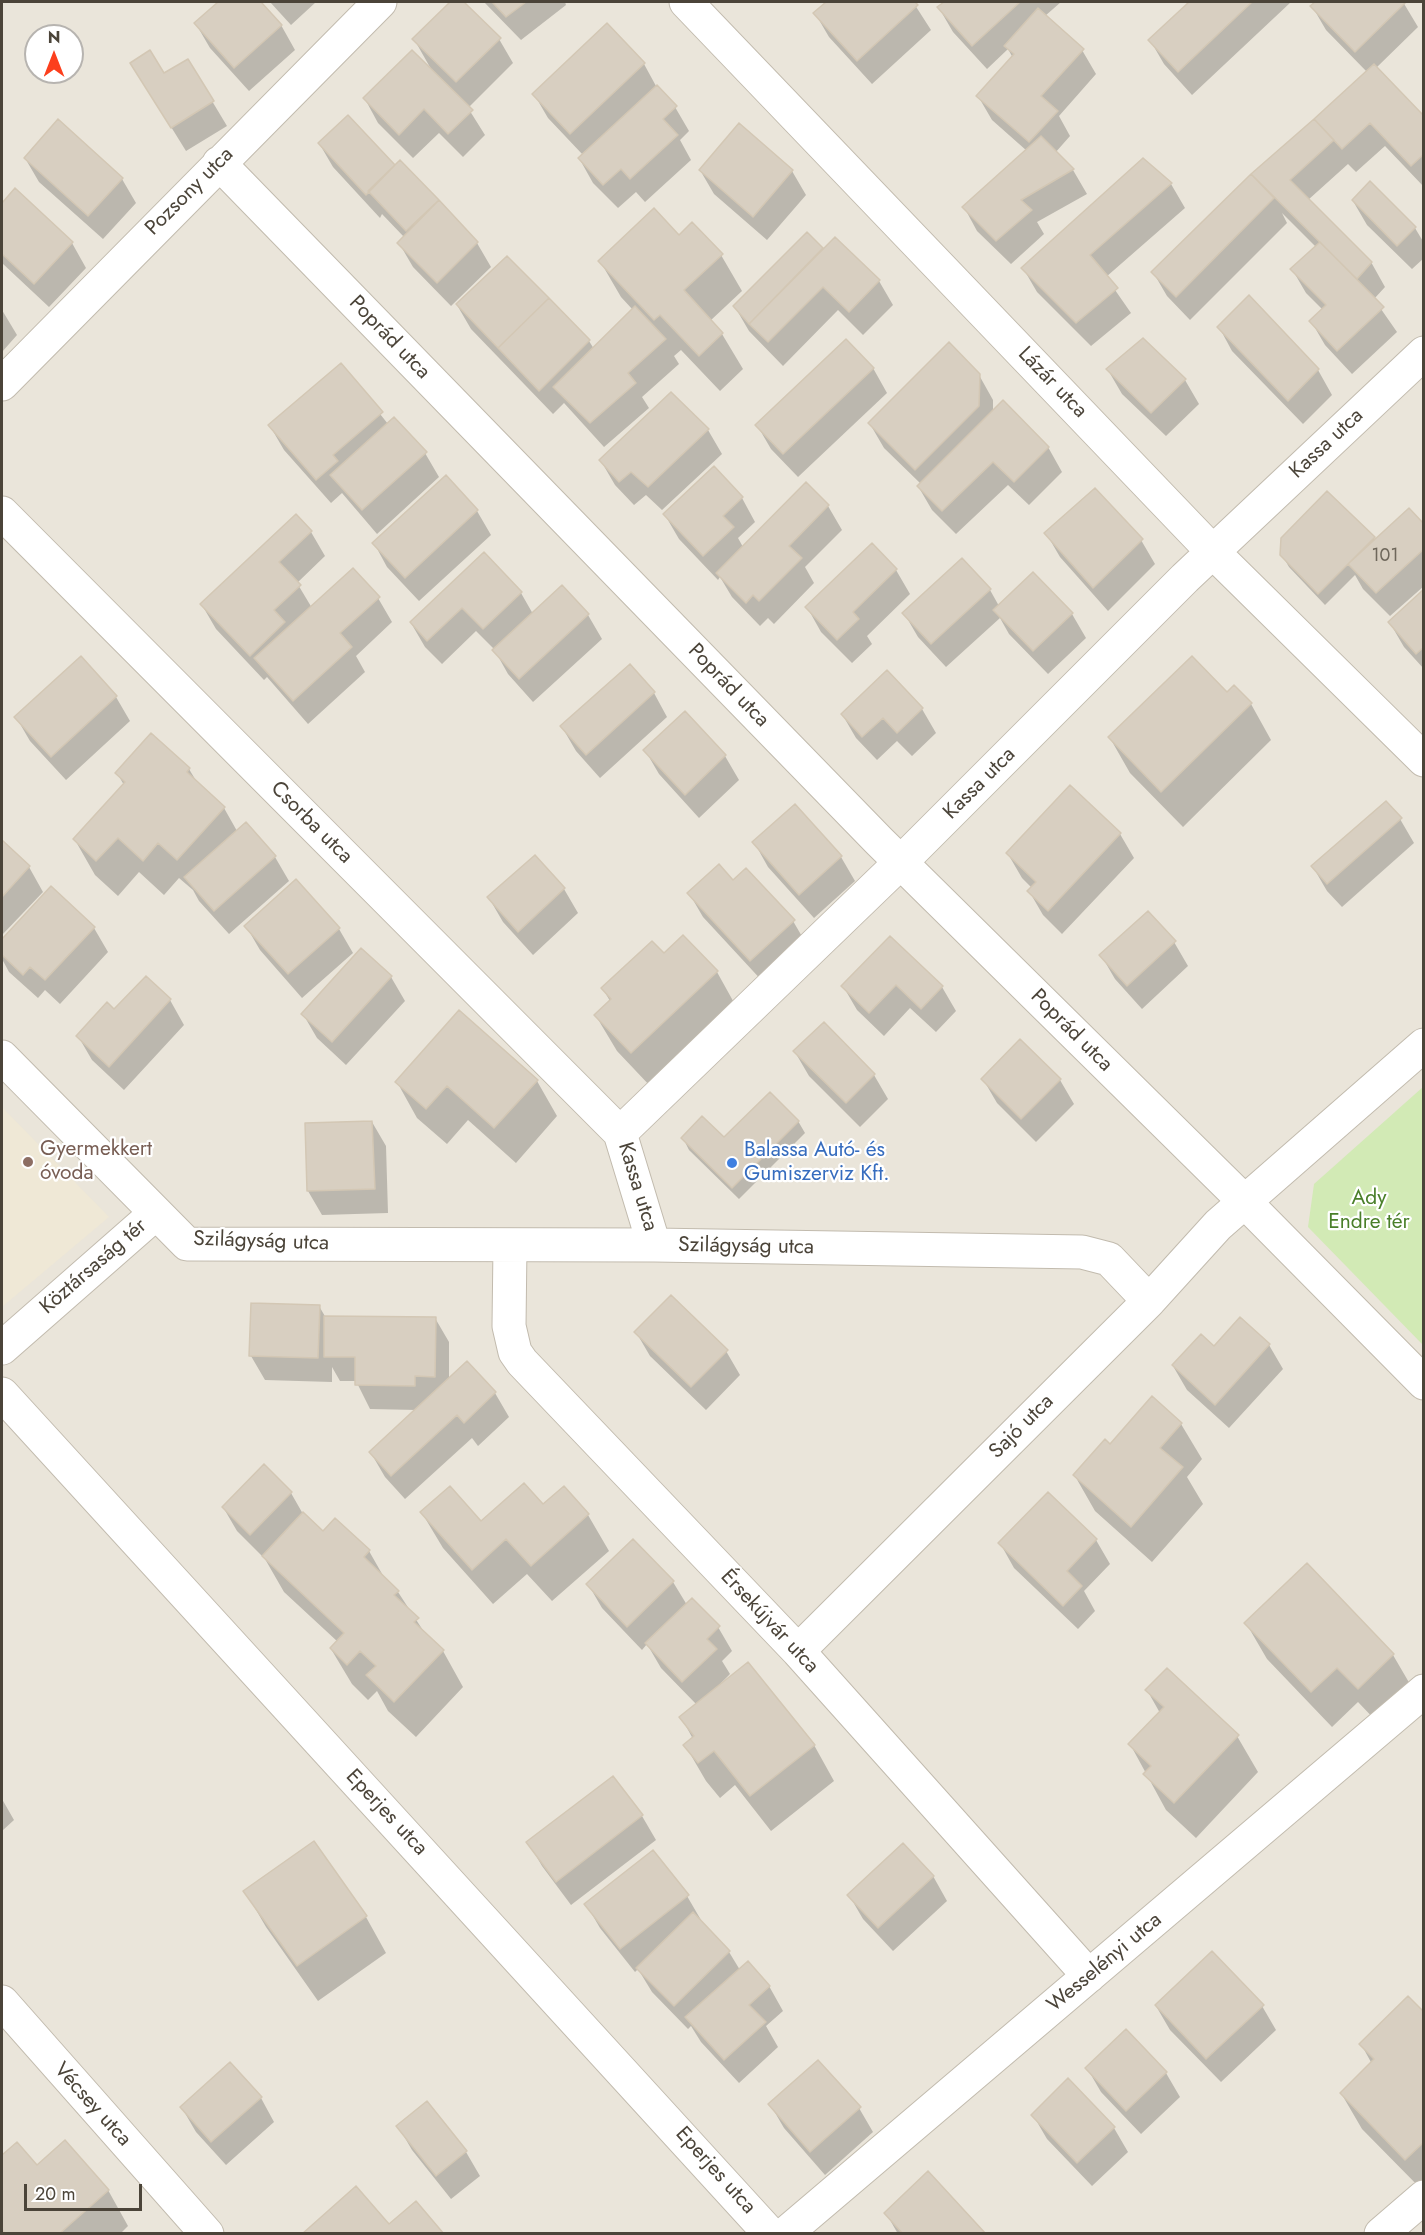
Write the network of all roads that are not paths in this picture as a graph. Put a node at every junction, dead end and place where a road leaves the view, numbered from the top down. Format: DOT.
graph roads {
  1 [pos="380,2"];
  2 [pos="686,2"];
  3 [pos="219,163"];
  4 [pos="1424,353"];
  5 [pos="2,384"];
  6 [pos="2,513"];
  7 [pos="1213,552"];
  8 [pos="1424,760"];
  9 [pos="900,863"];
  10 [pos="1424,1045"];
  11 [pos="2,1057"];
  12 [pos="620,1133"];
  13 [pos="1245,1202"];
  14 [pos="156,1213"];
  15 [pos="654,1245"];
  16 [pos="510,1246"];
  17 [pos="1149,1301"];
  18 [pos="2,1348"];
  19 [pos="1424,1383"];
  20 [pos="2,1394"];
  21 [pos="798,1651"];
  22 [pos="1424,1690"];
  23 [pos="1089,1976"];
  24 [pos="2,2002"];
  25 [pos="1424,2197"];
  26 [pos="194,2229"];
  27 [pos="770,2234"];
  28 [pos="785,2234"];
  29 [pos="1381,2234"];
  1 -- 3 [label="street, Pozsony utca"];
  2 -- 7 [label="street, Lázár utca"];
  3 -- 5 [label="street, Pozsony utca"];
  3 -- 9 [label="street, Poprád utca"];
  4 -- 7 [label="street, Kassa utca"];
  6 -- 12 [label="street, Csorba utca"];
  7 -- 8 [label="street, Lázár utca"];
  7 -- 9 [label="street, Kassa utca"];
  9 -- 12 [label="street, Kassa utca"];
  9 -- 13 [label="street, Poprád utca"];
  10 -- 13 [label="street"];
  11 -- 14 [label="street, Köztársaság tér"];
  12 -- 15 [label="street, Kassa utca"];
  13 -- 17 [label="street, Sajó utca"];
  13 -- 19 [label="street"];
  14 -- 16 [label="street, Szilágyság utca"];
  14 -- 18 [label="street, Köztársaság tér"];
  15 -- 16 [label="street, Szilágyság utca"];
  15 -- 17 [label="street, Szilágyság utca"];
  16 -- 21 [label="street, Érsekújvár utca"];
  17 -- 21 [label="street, Sajó utca"];
  20 -- 27 [label="street, Eperjes utca"];
  21 -- 23 [label="street, Érsekújvár utca"];
  22 -- 23 [label="street, Wesselényi utca"];
  23 -- 28 [label="street, Wesselényi utca"];
  24 -- 26 [label="street, Vécsey utca"];
  25 -- 29 [label="street"];
}
